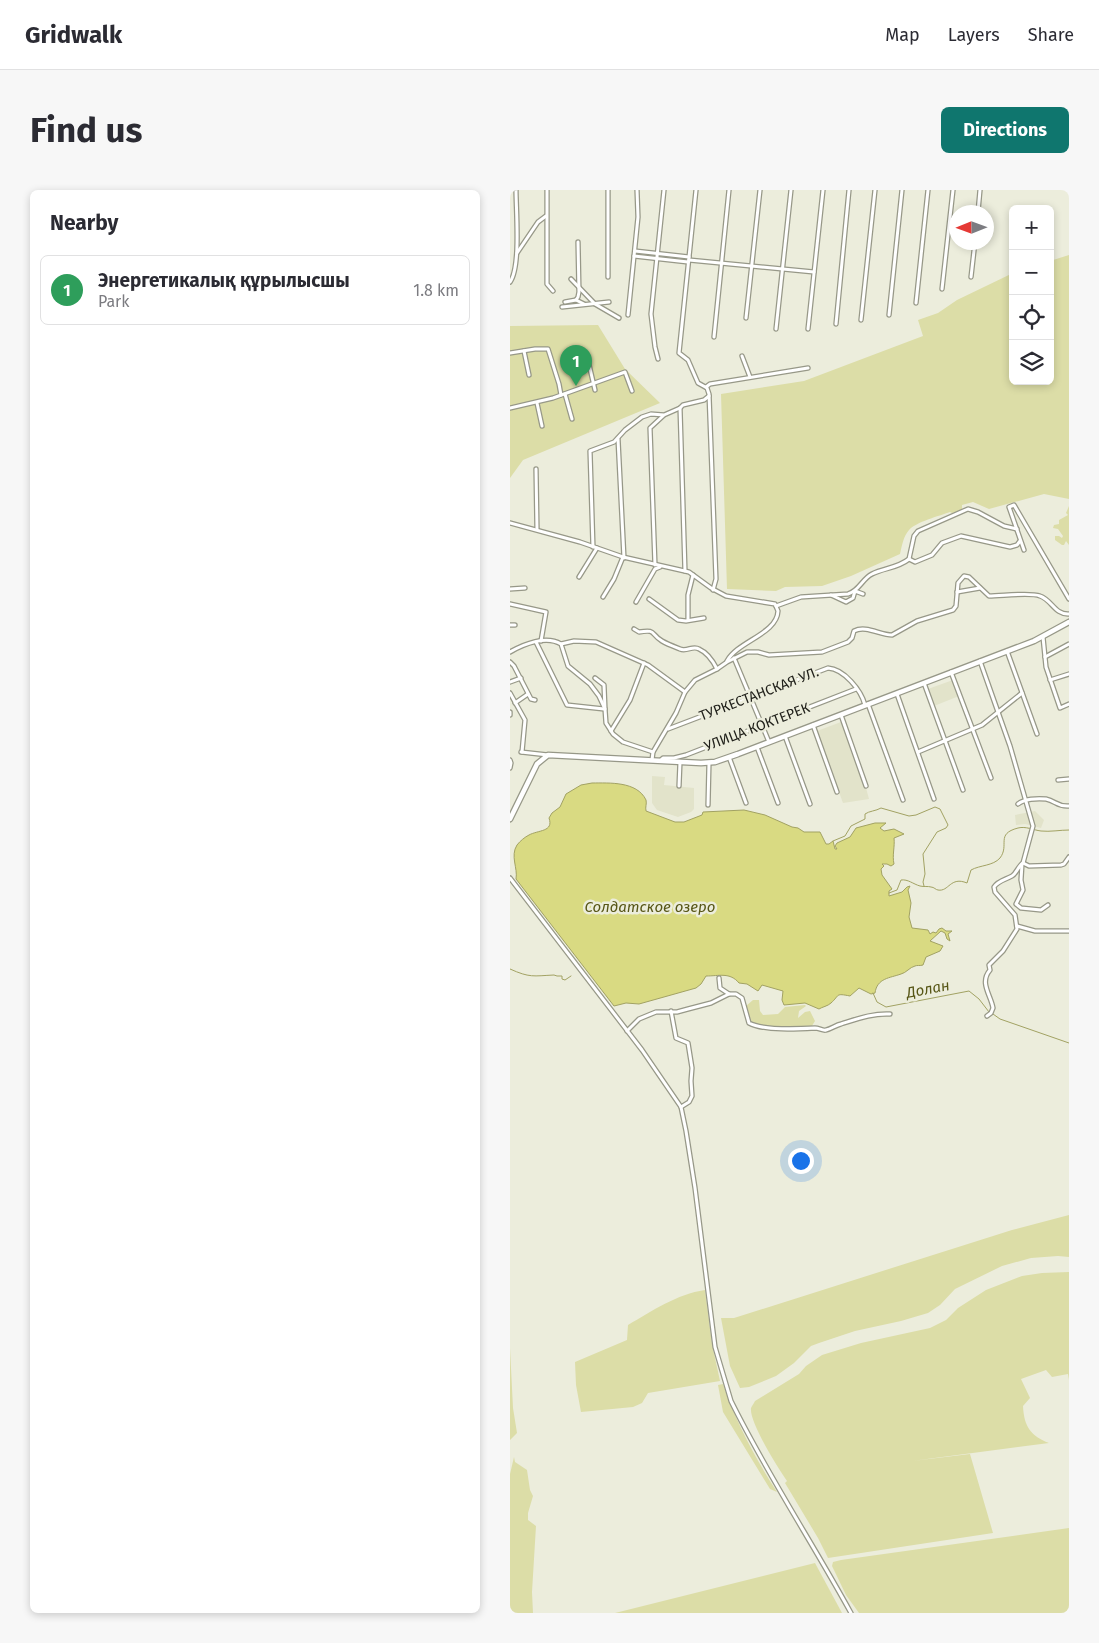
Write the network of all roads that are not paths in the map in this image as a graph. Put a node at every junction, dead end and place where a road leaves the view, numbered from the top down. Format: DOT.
graph roads {
  1 [pos="516,190"];
  2 [pos="547,190"];
  3 [pos="608,190"];
  4 [pos="637,190"];
  5 [pos="664,190"];
  6 [pos="696,190"];
  7 [pos="729,190"];
  8 [pos="760,190"];
  9 [pos="791,190"];
  10 [pos="823,190"];
  11 [pos="850,190"];
  12 [pos="875,190"];
  13 [pos="902,190"];
  14 [pos="928,190"];
  15 [pos="954,190"];
  16 [pos="980,190"];
  17 [pos="979,205"];
  18 [pos="547,215"];
  19 [pos="578,242"];
  20 [pos="973,250"];
  21 [pos="635,251"];
  22 [pos="517,253"];
  23 [pos="657,254"];
  24 [pos="634,256"];
  25 [pos="657,259"];
  26 [pos="689,260"];
  27 [pos="515,263"];
  28 [pos="722,263"];
  29 [pos="752,266"];
  30 [pos="510,267"];
  31 [pos="782,269"];
  32 [pos="814,272"];
  33 [pos="971,277"];
  34 [pos="571,278"];
  35 [pos="608,278"];
  36 [pos="510,282"];
  37 [pos="579,285"];
  38 [pos="942,289"];
  39 [pos="553,291"];
  40 [pos="576,300"];
  41 [pos="566,302"];
  42 [pos="609,302"];
  43 [pos="916,303"];
  44 [pos="584,304"];
  45 [pos="595,304"];
  46 [pos="562,307"];
  47 [pos="628,314"];
  48 [pos="888,315"];
  49 [pos="620,318"];
  50 [pos="746,318"];
  51 [pos="861,320"];
  52 [pos="836,324"];
  53 [pos="776,328"];
  54 [pos="808,329"];
  55 [pos="714,337"];
  56 [pos="524,351"];
  57 [pos="510,353"];
  58 [pos="587,356"];
  59 [pos="742,356"];
  60 [pos="658,359"];
  61 [pos="808,368"];
  62 [pos="529,375"];
  63 [pos="750,377"];
  64 [pos="593,384"];
  65 [pos="706,387"];
  66 [pos="595,390"];
  67 [pos="632,391"];
  68 [pos="563,394"];
  69 [pos="710,395"];
  70 [pos="537,403"];
  71 [pos="510,408"];
  72 [pos="680,408"];
  73 [pos="664,415"];
  74 [pos="572,419"];
  75 [pos="542,426"];
  76 [pos="618,438"];
  77 [pos="536,469"];
  78 [pos="510,523"];
  79 [pos="537,529"];
  80 [pos="1017,529"];
  81 [pos="1020,540"];
  82 [pos="595,547"];
  83 [pos="1024,550"];
  84 [pos="624,558"];
  85 [pos="909,559"];
  86 [pos="655,565"];
  87 [pos="661,566"];
  88 [pos="685,571"];
  89 [pos="693,575"];
  90 [pos="580,577"];
  91 [pos="525,588"];
  92 [pos="980,588"];
  93 [pos="510,589"];
  94 [pos="713,590"];
  95 [pos="855,591"];
  96 [pos="957,592"];
  97 [pos="830,594"];
  98 [pos="862,594"];
  99 [pos="603,597"];
  100 [pos="649,599"];
  101 [pos="1069,599"];
  102 [pos="636,602"];
  103 [pos="510,604"];
  104 [pos="776,606"];
  105 [pos="1069,614"];
  106 [pos="704,618"];
  107 [pos="688,620"];
  108 [pos="1069,622"];
  109 [pos="510,624"];
  110 [pos="515,625"];
  111 [pos="634,629"];
  112 [pos="1043,637"];
  113 [pos="541,640"];
  114 [pos="536,642"];
  115 [pos="560,644"];
  116 [pos="1069,644"];
  117 [pos="1007,651"];
  118 [pos="510,652"];
  119 [pos="734,658"];
  120 [pos="1045,658"];
  121 [pos="510,662"];
  122 [pos="727,662"];
  123 [pos="980,662"];
  124 [pos="644,663"];
  125 [pos="717,669"];
  126 [pos="951,672"];
  127 [pos="1069,674"];
  128 [pos="521,678"];
  129 [pos="595,678"];
  130 [pos="1050,680"];
  131 [pos="510,682"];
  132 [pos="924,683"];
  133 [pos="856,689"];
  134 [pos="685,692"];
  135 [pos="510,693"];
  136 [pos="896,693"];
  137 [pos="1022,693"];
  138 [pos="528,694"];
  139 [pos="751,698"];
  140 [pos="535,700"];
  141 [pos="515,703"];
  142 [pos="867,704"];
  143 [pos="1069,704"];
  144 [pos="605,710"];
  145 [pos="998,713"];
  146 [pos="841,715"];
  147 [pos="762,725"];
  148 [pos="813,725"];
  149 [pos="667,729"];
  150 [pos="972,729"];
  151 [pos="611,731"];
  152 [pos="1037,734"];
  153 [pos="785,736"];
  154 [pos="945,741"];
  155 [pos="769,742"];
  156 [pos="757,747"];
  157 [pos="544,749"];
  158 [pos="653,752"];
  159 [pos="918,752"];
  160 [pos="546,754"];
  161 [pos="729,758"];
  162 [pos="510,760"];
  163 [pos="652,761"];
  164 [pos="660,761"];
  165 [pos="680,762"];
  166 [pos="709,763"];
  167 [pos="510,768"];
  168 [pos="991,778"];
  169 [pos="1069,779"];
  170 [pos="1058,780"];
  171 [pos="679,786"];
  172 [pos="866,786"];
  173 [pos="963,790"];
  174 [pos="837,792"];
  175 [pos="934,799"];
  176 [pos="903,800"];
  177 [pos="1026,800"];
  178 [pos="746,803"];
  179 [pos="778,803"];
  180 [pos="810,804"];
  181 [pos="1018,804"];
  182 [pos="708,805"];
  183 [pos="1069,806"];
  184 [pos="510,818"];
  185 [pos="1069,857"];
  186 [pos="1022,863"];
  187 [pos="510,878"];
  188 [pos="1048,905"];
  189 [pos="1017,926"];
  190 [pos="1069,931"];
  191 [pos="719,978"];
  192 [pos="729,994"];
  193 [pos="671,1011"];
  194 [pos="890,1014"];
  195 [pos="987,1016"];
  196 [pos="626,1030"];
  197 [pos="681,1106"];
  198 [pos="850,1613"];
  1 -- 22 [label="street"];
  2 -- 18 [label="street"];
  3 -- 35 [label="street"];
  4 -- 21 [label="street"];
  5 -- 23 [label="street"];
  6 -- 26 [label="street"];
  7 -- 28 [label="street"];
  8 -- 29 [label="street"];
  9 -- 31 [label="street"];
  10 -- 32 [label="street"];
  11 -- 52 [label="street"];
  12 -- 51 [label="street"];
  13 -- 48 [label="street"];
  14 -- 43 [label="street"];
  15 -- 38 [label="street"];
  16 -- 17 [label="street"];
  18 -- 22 [label="street"];
  18 -- 39 [label="street"];
  19 -- 37 [label="street"];
  20 -- 33 [label="street"];
  21 -- 23 [label="street"];
  21 -- 24 [label="street"];
  22 -- 27 [label="street"];
  23 -- 25 [label="street"];
  23 -- 26 [label="street"];
  24 -- 25 [label="street"];
  24 -- 47 [label="street"];
  25 -- 26 [label="street"];
  25 -- 60 [label="street"];
  26 -- 28 [label="street"];
  26 -- 65 [label="street"];
  27 -- 30 [label="street"];
  27 -- 36 [label="street"];
  28 -- 29 [label="street"];
  28 -- 55 [label="street"];
  29 -- 31 [label="street"];
  29 -- 50 [label="street"];
  31 -- 32 [label="street"];
  31 -- 53 [label="street"];
  32 -- 54 [label="street"];
  34 -- 37 [label="street"];
  37 -- 40 [label="street"];
  37 -- 45 [label="street"];
  40 -- 41 [label="street"];
  40 -- 44 [label="street"];
  42 -- 45 [label="street"];
  44 -- 45 [label="street"];
  44 -- 46 [label="street"];
  45 -- 49 [label="street"];
  56 -- 57 [label="street"];
  56 -- 62 [label="street"];
  56 -- 68 [label="street"];
  58 -- 64 [label="street"];
  59 -- 63 [label="street"];
  61 -- 63 [label="street"];
  63 -- 65 [label="street"];
  64 -- 66 [label="street"];
  64 -- 67 [label="street"];
  64 -- 68 [label="street"];
  65 -- 69 [label="street"];
  68 -- 70 [label="street"];
  68 -- 74 [label="street"];
  69 -- 72 [label="street"];
  69 -- 94 [label="street"];
  70 -- 71 [label="street"];
  70 -- 75 [label="street"];
  72 -- 73 [label="street"];
  72 -- 88 [label="street"];
  73 -- 76 [label="street"];
  73 -- 86 [label="street"];
  76 -- 82 [label="street"];
  76 -- 84 [label="street"];
  77 -- 79 [label="street"];
  78 -- 79 [label="street"];
  79 -- 82 [label="street"];
  80 -- 81 [label="street"];
  80 -- 85 [label="street"];
  80 -- 101 [label="street"];
  81 -- 83 [label="street"];
  81 -- 85 [label="street"];
  82 -- 84 [label="street"];
  82 -- 90 [label="street"];
  84 -- 86 [label="street"];
  84 -- 99 [label="street"];
  85 -- 95 [label="street"];
  86 -- 87 [label="street"];
  87 -- 88 [label="street"];
  87 -- 102 [label="street"];
  88 -- 89 [label="street"];
  89 -- 94 [label="street"];
  89 -- 107 [label="street"];
  91 -- 93 [label="street"];
  92 -- 96 [label="street"];
  92 -- 96 [label="street"];
  92 -- 105 [label="street"];
  94 -- 104 [label="street"];
  95 -- 97 [label="street"];
  95 -- 97 [label="street"];
  95 -- 98 [label="street"];
  96 -- 119 [label="street"];
  97 -- 104 [label="street"];
  100 -- 107 [label="street"];
  103 -- 113 [label="street"];
  104 -- 122 [label="street"];
  106 -- 107 [label="street"];
  108 -- 112 [label="main road"];
  109 -- 110 [label="street"];
  111 -- 125 [label="street"];
  112 -- 117 [label="main road"];
  112 -- 120 [label="street"];
  113 -- 114 [label="street"];
  113 -- 115 [label="street"];
  114 -- 118 [label="street"];
  114 -- 144 [label="street"];
  115 -- 124 [label="street"];
  115 -- 144 [label="street"];
  116 -- 120 [label="street"];
  117 -- 123 [label="main road"];
  117 -- 137 [label="street"];
  119 -- 122 [label="street"];
  119 -- 139 [label="street"];
  120 -- 130 [label="street"];
  121 -- 128 [label="street"];
  122 -- 125 [label="street"];
  123 -- 126 [label="main road"];
  123 -- 145 [label="street"];
  124 -- 134 [label="street"];
  124 -- 151 [label="street"];
  125 -- 134 [label="street"];
  126 -- 132 [label="main road"];
  126 -- 150 [label="street"];
  127 -- 130 [label="street"];
  128 -- 131 [label="street"];
  128 -- 138 [label="street"];
  129 -- 144 [label="street"];
  130 -- 143 [label="street"];
  132 -- 136 [label="main road"];
  132 -- 154 [label="street"];
  133 -- 139 [label="street, ТУРКЕСТАНСКАЯ УЛ."];
  133 -- 142 [label="street, ТУРКЕСТАНСКАЯ УЛ."];
  133 -- 147 [label="street, УЛИЦА КОКТЕРЕК"];
  134 -- 149 [label="street"];
  135 -- 141 [label="street"];
  136 -- 142 [label="main road"];
  136 -- 159 [label="street"];
  137 -- 145 [label="street"];
  137 -- 152 [label="street"];
  138 -- 140 [label="street"];
  138 -- 141 [label="street"];
  139 -- 147 [label="street"];
  139 -- 149 [label="street, ТУРКЕСТАНСКАЯ УЛ."];
  141 -- 160 [label="street"];
  142 -- 146 [label="main road"];
  142 -- 176 [label="street, ТУРКЕСТАНСКАЯ УЛ."];
  144 -- 151 [label="street"];
  145 -- 150 [label="street"];
  145 -- 177 [label="street"];
  146 -- 148 [label="main road"];
  146 -- 172 [label="street"];
  147 -- 155 [label="street"];
  147 -- 164 [label="street, УЛИЦА КОКТЕРЕК"];
  148 -- 153 [label="main road"];
  148 -- 174 [label="street"];
  149 -- 158 [label="street"];
  150 -- 154 [label="street"];
  150 -- 168 [label="street"];
  151 -- 158 [label="street"];
  153 -- 155 [label="main road"];
  153 -- 180 [label="street"];
  154 -- 159 [label="street"];
  154 -- 173 [label="street"];
  155 -- 156 [label="main road"];
  156 -- 161 [label="main road"];
  156 -- 179 [label="street"];
  157 -- 160 [label="street"];
  158 -- 163 [label="street"];
  159 -- 175 [label="street"];
  160 -- 163 [label="main road"];
  160 -- 184 [label="main road"];
  161 -- 166 [label="main road"];
  161 -- 178 [label="street"];
  162 -- 167 [label="street"];
  163 -- 164 [label="main road"];
  164 -- 165 [label="main road"];
  165 -- 166 [label="main road"];
  165 -- 171 [label="street"];
  166 -- 182 [label="street"];
  169 -- 170 [label="street"];
  177 -- 181 [label="street"];
  177 -- 183 [label="street"];
  177 -- 186 [label="street"];
  185 -- 186 [label="street"];
  186 -- 188 [label="street"];
  186 -- 189 [label="street"];
  187 -- 196 [label="street"];
  189 -- 190 [label="street"];
  189 -- 195 [label="street"];
  191 -- 192 [label="street"];
  192 -- 193 [label="street"];
  192 -- 194 [label="street"];
  193 -- 196 [label="street"];
  193 -- 197 [label="street"];
  196 -- 197 [label="street"];
  197 -- 198 [label="street"];
}
